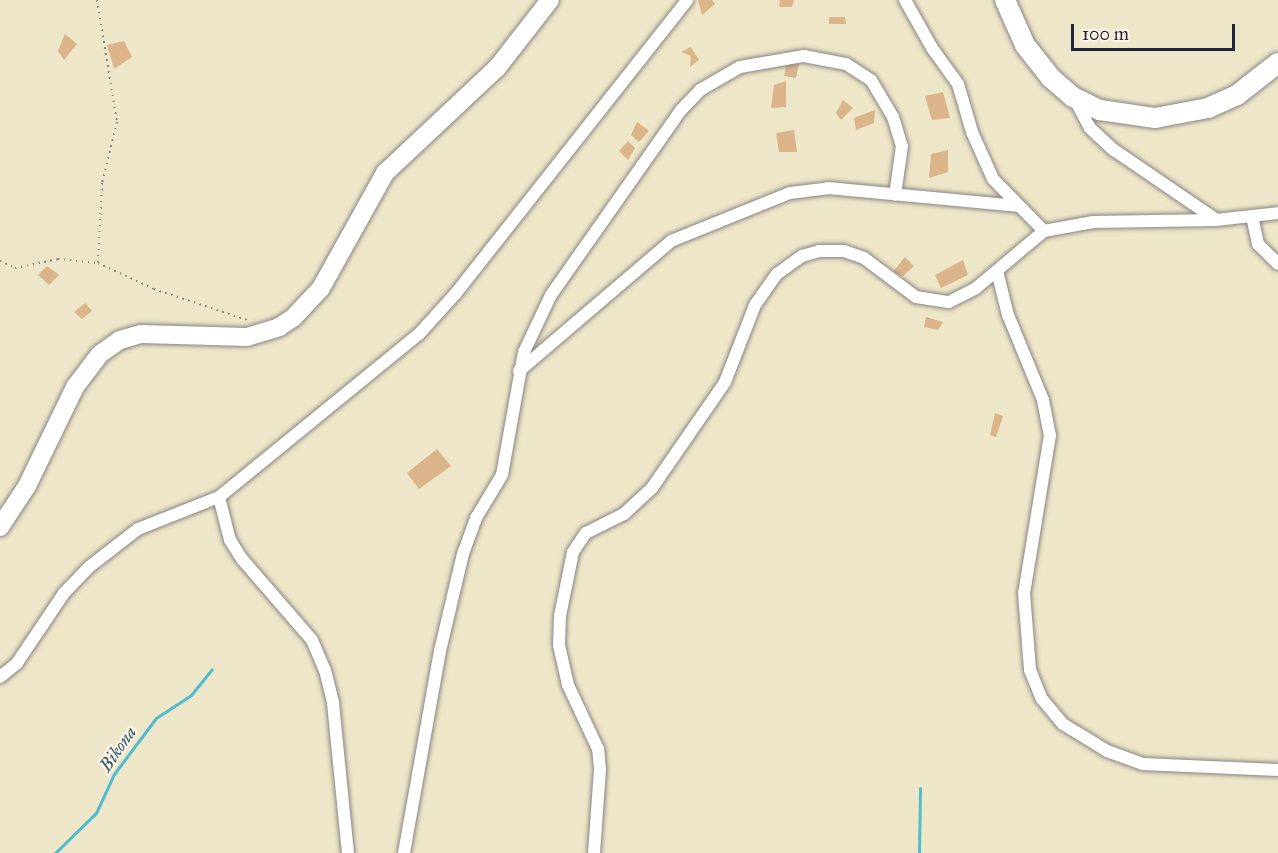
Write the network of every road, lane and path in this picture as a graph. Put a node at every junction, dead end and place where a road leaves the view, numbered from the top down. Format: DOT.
graph roads {
  1 [pos="97,0"];
  2 [pos="550,0"];
  3 [pos="687,0"];
  4 [pos="905,0"];
  5 [pos="1005,0"];
  6 [pos="1278,63"];
  7 [pos="1073,97"];
  8 [pos="895,195"];
  9 [pos="1017,206"];
  10 [pos="1278,213"];
  11 [pos="1252,216"];
  12 [pos="1216,220"];
  13 [pos="1044,231"];
  14 [pos="0,261"];
  15 [pos="98,263"];
  16 [pos="1278,264"];
  17 [pos="997,271"];
  18 [pos="256,322"];
  19 [pos="519,371"];
  20 [pos="219,497"];
  21 [pos="0,526"];
  22 [pos="0,677"];
  23 [pos="1278,770"];
  24 [pos="592,850"];
  25 [pos="348,853"];
  26 [pos="404,853"];
  1 -- 15 [label="path"];
  2 -- 21 [label="main road"];
  3 -- 20 [label="street"];
  4 -- 9 [label="street"];
  5 -- 7 [label="highway"];
  6 -- 7 [label="highway"];
  7 -- 12 [label="street"];
  8 -- 9 [label="street"];
  8 -- 19 [label="street"];
  8 -- 19 [label="street"];
  9 -- 13 [label="street"];
  10 -- 11 [label="street"];
  11 -- 12 [label="street"];
  11 -- 16 [label="street"];
  12 -- 13 [label="street"];
  13 -- 17 [label="street"];
  14 -- 15 [label="path"];
  15 -- 18 [label="path"];
  17 -- 23 [label="street"];
  17 -- 24 [label="street"];
  19 -- 26 [label="street"];
  20 -- 22 [label="street"];
  20 -- 25 [label="street"];
}
